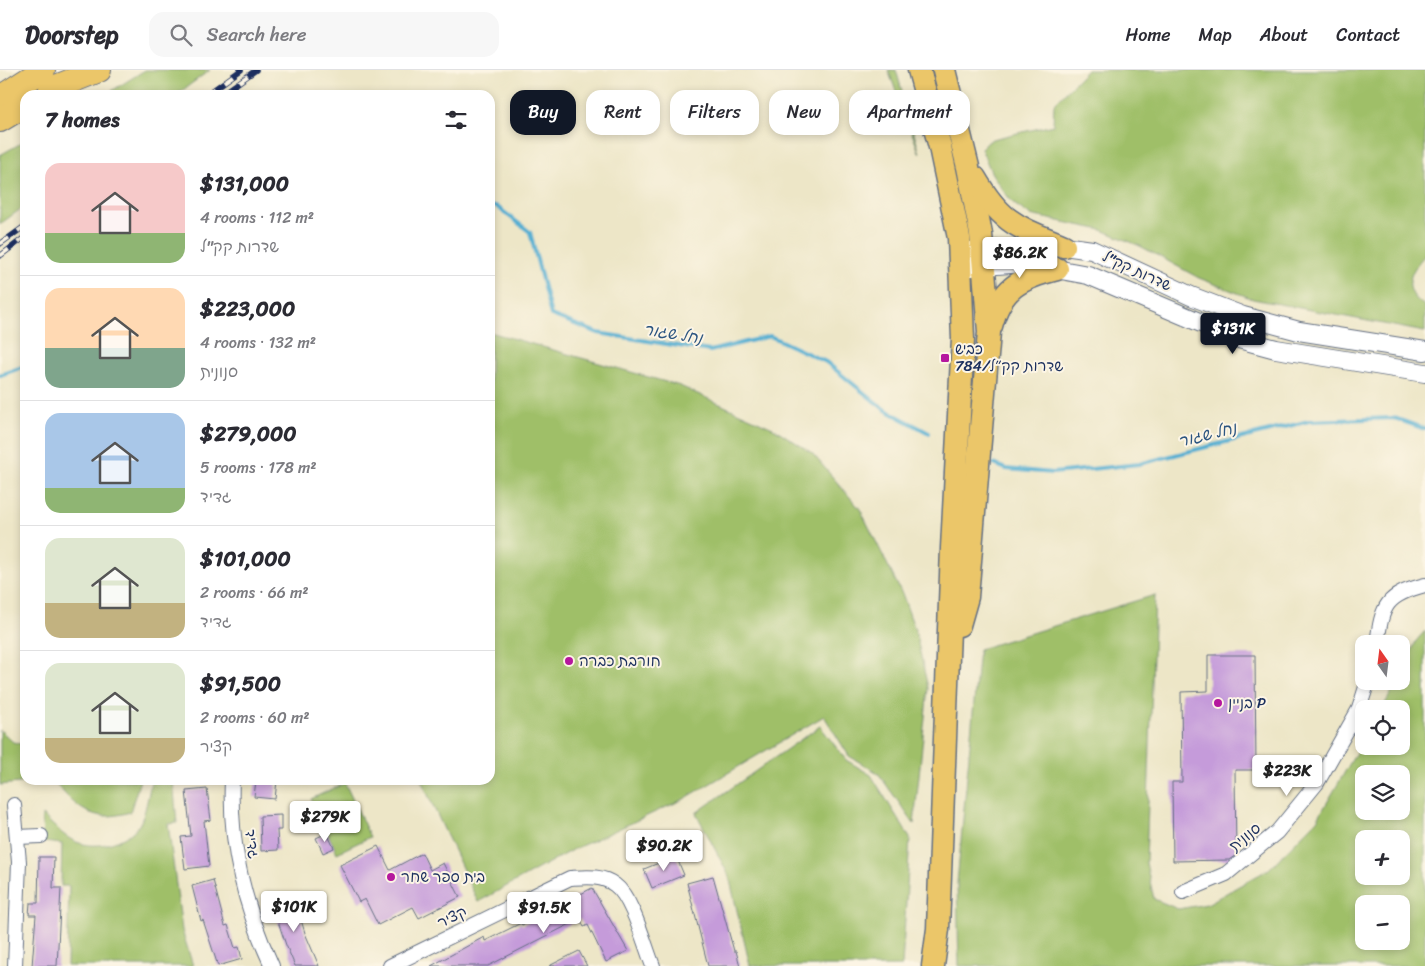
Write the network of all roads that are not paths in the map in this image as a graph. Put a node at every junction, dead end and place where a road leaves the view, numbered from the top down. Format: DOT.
graph roads {
  1 [pos="33,70"];
  2 [pos="79,70"];
  3 [pos="99,70"];
  4 [pos="919,70"];
  5 [pos="944,70"];
  6 [pos="45,85"];
  7 [pos="26,90"];
  8 [pos="20,92"];
  9 [pos="0,97"];
  10 [pos="20,108"];
  11 [pos="0,120"];
  12 [pos="968,167"];
  13 [pos="1064,246"];
  14 [pos="983,258"];
  15 [pos="960,260"];
  16 [pos="1057,269"];
  17 [pos="989,332"];
  18 [pos="1425,350"];
  19 [pos="1425,373"];
  20 [pos="1425,585"];
  21 [pos="1378,635"];
  22 [pos="949,664"];
  23 [pos="1365,690"];
  24 [pos="232,785"];
  25 [pos="14,805"];
  26 [pos="41,836"];
  27 [pos="17,837"];
  28 [pos="1183,892"];
  29 [pos="938,930"];
  30 [pos="651,965"];
  31 [pos="15,966"];
  32 [pos="272,966"];
  33 [pos="390,966"];
  34 [pos="933,966"];
  35 [pos="942,966"];
  1 -- 9 [label="highway"];
  2 -- 6 [label="highway"];
  3 -- 6 [label="highway"];
  4 -- 15 [label="main road"];
  5 -- 12 [label="main road"];
  6 -- 7 [label="highway"];
  8 -- 9 [label="highway"];
  10 -- 11 [label="highway"];
  12 -- 13 [label="main road"];
  12 -- 14 [label="main road"];
  13 -- 14 [label="street, שדרות קק\"ל"];
  13 -- 18 [label="street, שדרות קק\"ל"];
  14 -- 15 [label="street, שדרות קק\"ל"];
  14 -- 16 [label="street, שדרות קק\"ל"];
  14 -- 17 [label="main road"];
  15 -- 22 [label="main road"];
  16 -- 17 [label="main road"];
  16 -- 19 [label="street, שדרות קק\"ל"];
  17 -- 22 [label="main road"];
  20 -- 21 [label="street"];
  22 -- 29 [label="main road"];
  23 -- 28 [label="street, סנונית"];
  24 -- 32 [label="street, גדיד"];
  25 -- 27 [label="street"];
  26 -- 27 [label="street"];
  27 -- 31 [label="street"];
  29 -- 34 [label="main road"];
  29 -- 35 [label="main road"];
  30 -- 33 [label="street, קציר"];
}
